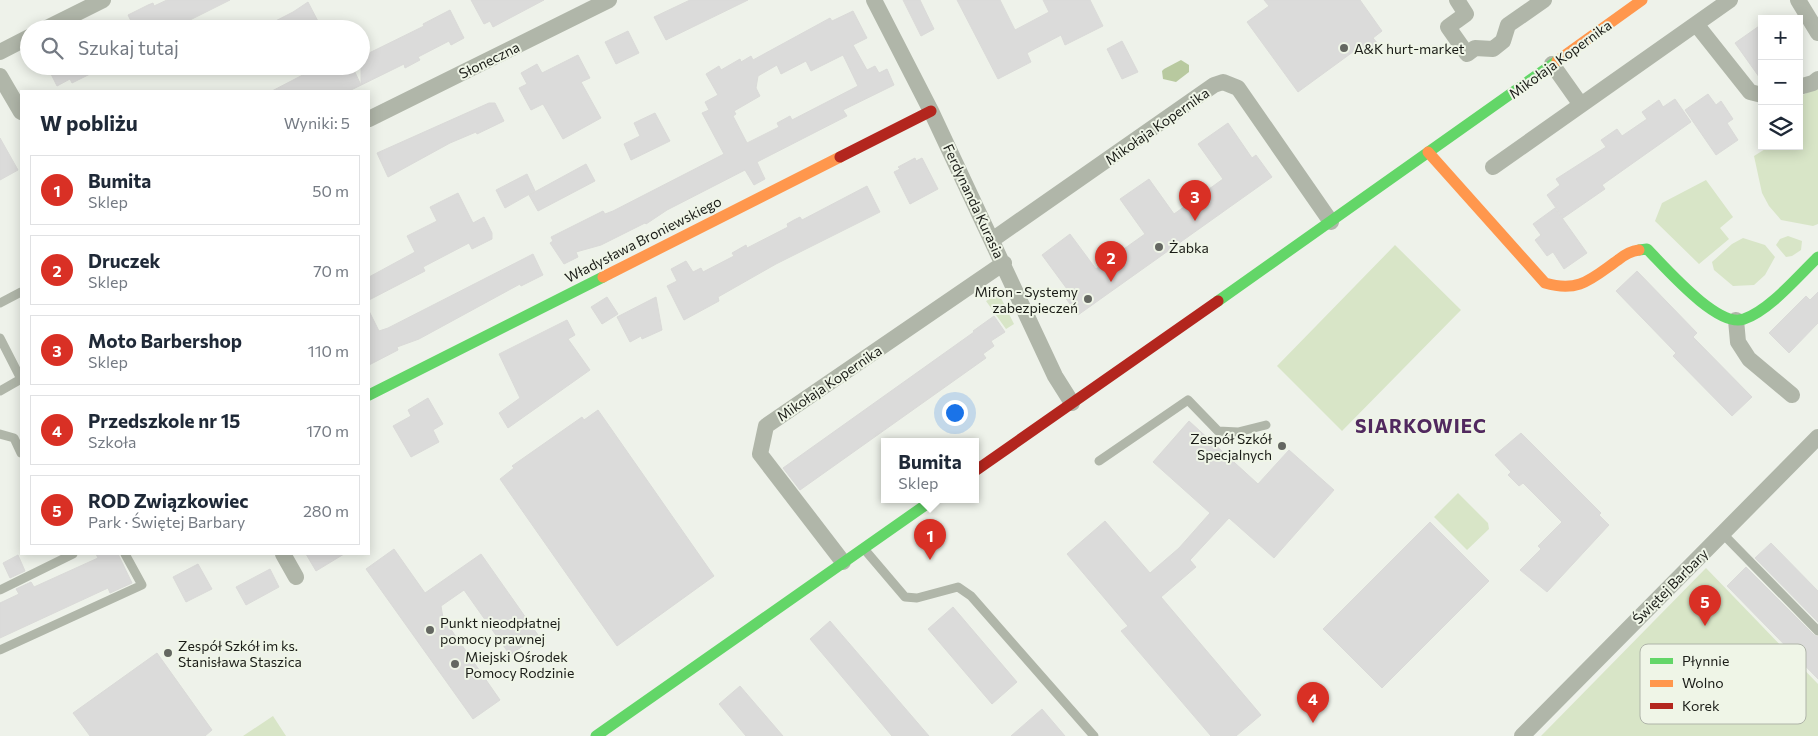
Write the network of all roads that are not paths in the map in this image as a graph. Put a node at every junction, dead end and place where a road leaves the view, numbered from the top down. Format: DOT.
graph roads {
  1 [pos="103,0"];
  2 [pos="608,0"];
  3 [pos="874,0"];
  4 [pos="1457,0"];
  5 [pos="1544,0"];
  6 [pos="1642,0"];
  7 [pos="1730,0"];
  8 [pos="1798,0"];
  9 [pos="63,20"];
  10 [pos="1696,24"];
  11 [pos="1818,33"];
  12 [pos="20,42"];
  13 [pos="0,52"];
  14 [pos="1552,64"];
  15 [pos="0,76"];
  16 [pos="1818,79"];
  17 [pos="1803,86"];
  18 [pos="1758,94"];
  19 [pos="1581,105"];
  20 [pos="20,110"];
  21 [pos="931,110"];
  22 [pos="370,119"];
  23 [pos="1428,152"];
  24 [pos="1493,167"];
  25 [pos="1331,222"];
  26 [pos="992,240"];
  27 [pos="1818,257"];
  28 [pos="1004,263"];
  29 [pos="20,293"];
  30 [pos="0,303"];
  31 [pos="1736,320"];
  32 [pos="0,338"];
  33 [pos="20,378"];
  34 [pos="20,381"];
  35 [pos="0,391"];
  36 [pos="370,394"];
  37 [pos="1792,395"];
  38 [pos="1072,403"];
  39 [pos="1266,426"];
  40 [pos="0,434"];
  41 [pos="1818,437"];
  42 [pos="20,451"];
  43 [pos="1099,461"];
  44 [pos="979,468"];
  45 [pos="928,503"];
  46 [pos="1722,533"];
  47 [pos="864,548"];
  48 [pos="71,555"];
  49 [pos="126,555"];
  50 [pos="284,555"];
  51 [pos="843,562"];
  52 [pos="296,577"];
  53 [pos="0,590"];
  54 [pos="1818,631"];
  55 [pos="0,650"];
  56 [pos="596,736"];
  57 [pos="1094,736"];
  58 [pos="1522,736"];
  1 -- 9 [label="street"];
  2 -- 22 [label="street, Słoneczna"];
  3 -- 21 [label="street, Ferdynanda Kurasia"];
  4 -- 5 [label="street"];
  6 -- 14 [label="street, Mikołaja Kopernika"];
  7 -- 10 [label="street"];
  8 -- 11 [label="street"];
  10 -- 18 [label="street"];
  10 -- 19 [label="street"];
  12 -- 13 [label="street"];
  14 -- 19 [label="street"];
  14 -- 23 [label="street, Mikołaja Kopernika"];
  15 -- 20 [label="street"];
  16 -- 17 [label="street"];
  19 -- 24 [label="street"];
  21 -- 26 [label="street, Ferdynanda Kurasia"];
  21 -- 36 [label="street, Władysława Broniewskiego"];
  23 -- 25 [label="street, Mikołaja Kopernika"];
  23 -- 31 [label="street"];
  25 -- 26 [label="street, Mikołaja Kopernika"];
  25 -- 38 [label="street, Mikołaja Kopernika"];
  26 -- 28 [label="street, Ferdynanda Kurasia"];
  27 -- 31 [label="street"];
  28 -- 38 [label="street, Ferdynanda Kurasia"];
  28 -- 51 [label="street, Mikołaja Kopernika"];
  29 -- 30 [label="lane"];
  31 -- 37 [label="street"];
  32 -- 33 [label="lane"];
  34 -- 35 [label="lane"];
  38 -- 44 [label="street, Mikołaja Kopernika"];
  39 -- 43 [label="lane"];
  40 -- 42 [label="lane"];
  41 -- 46 [label="street, Świętej Barbary"];
  45 -- 47 [label="street"];
  46 -- 54 [label="lane"];
  46 -- 58 [label="street, Świętej Barbary"];
  47 -- 51 [label="street"];
  47 -- 57 [label="lane"];
  48 -- 53 [label="lane"];
  49 -- 55 [label="lane"];
  50 -- 52 [label="street"];
  51 -- 56 [label="street"];
}
